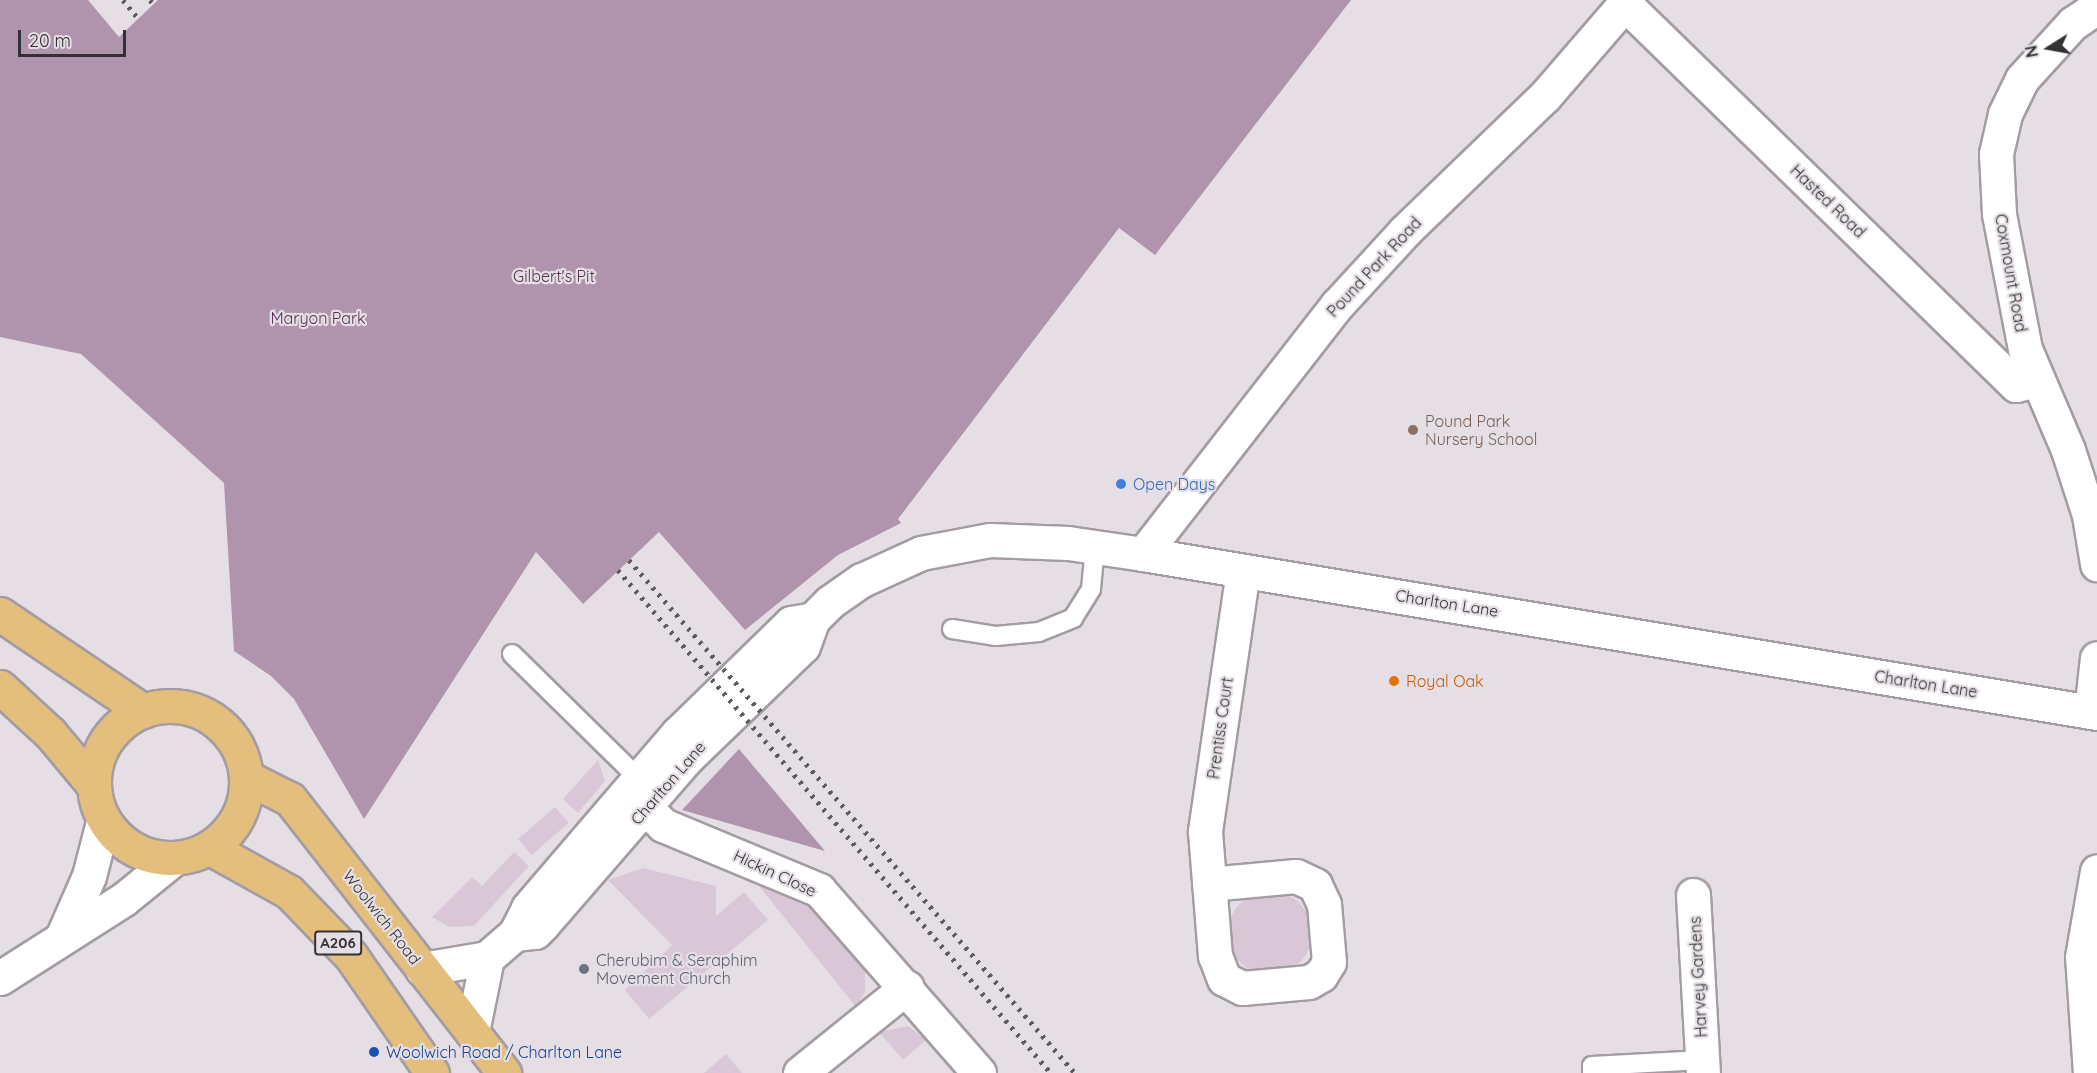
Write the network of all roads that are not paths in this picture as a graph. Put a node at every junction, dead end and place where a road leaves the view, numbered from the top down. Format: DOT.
graph roads {
  1 [pos="1627,2"];
  2 [pos="2097,7"];
  3 [pos="2036,380"];
  4 [pos="1095,547"];
  5 [pos="1143,554"];
  6 [pos="2097,564"];
  7 [pos="1243,572"];
  8 [pos="0,614"];
  9 [pos="951,629"];
  10 [pos="512,654"];
  11 [pos="2097,658"];
  12 [pos="0,687"];
  13 [pos="143,711"];
  14 [pos="2094,712"];
  15 [pos="246,777"];
  16 [pos="93,783"];
  17 [pos="642,793"];
  18 [pos="103,822"];
  19 [pos="210,848"];
  20 [pos="172,860"];
  21 [pos="2097,871"];
  22 [pos="1209,884"];
  23 [pos="1693,895"];
  24 [pos="64,933"];
  25 [pos="487,958"];
  26 [pos="422,969"];
  27 [pos="0,978"];
  28 [pos="907,987"];
  29 [pos="472,1032"];
  30 [pos="1703,1066"];
  31 [pos="432,1073"];
  32 [pos="504,1073"];
  33 [pos="800,1073"];
  34 [pos="979,1073"];
  35 [pos="1592,1073"];
  36 [pos="2090,1073"];
  1 -- 3 [label="street, Hasted Road"];
  1 -- 5 [label="street, Pound Park Road"];
  2 -- 3 [label="street, Coxmount Road"];
  3 -- 6 [label="street, Coxmount Road"];
  4 -- 5 [label="street, Charlton Lane"];
  4 -- 9 [label="lane"];
  4 -- 17 [label="street, Charlton Lane"];
  5 -- 7 [label="street, Charlton Lane"];
  7 -- 14 [label="street, Charlton Lane"];
  7 -- 22 [label="street, Prentiss Court"];
  8 -- 13 [label="main road"];
  10 -- 17 [label="lane"];
  11 -- 14 [label="street"];
  12 -- 16 [label="main road"];
  13 -- 15 [label="main road"];
  13 -- 16 [label="main road"];
  15 -- 19 [label="main road"];
  15 -- 26 [label="main road, Woolwich Road / A206"];
  16 -- 18 [label="main road"];
  17 -- 25 [label="street, Charlton Lane"];
  17 -- 28 [label="street, Hickin Close"];
  18 -- 20 [label="main road"];
  18 -- 24 [label="street"];
  19 -- 20 [label="main road"];
  19 -- 31 [label="main road, A206"];
  20 -- 24 [label="street"];
  21 -- 36 [label="street"];
  23 -- 30 [label="street, Harvey Gardens"];
  24 -- 27 [label="street"];
  25 -- 26 [label="street"];
  25 -- 29 [label="street"];
  26 -- 29 [label="main road, Woolwich Road / A206"];
  28 -- 33 [label="street"];
  28 -- 34 [label="street, Hickin Close"];
  29 -- 32 [label="main road, Woolwich Road / A206"];
  30 -- 35 [label="lane, Harvey Gardens"];
}
